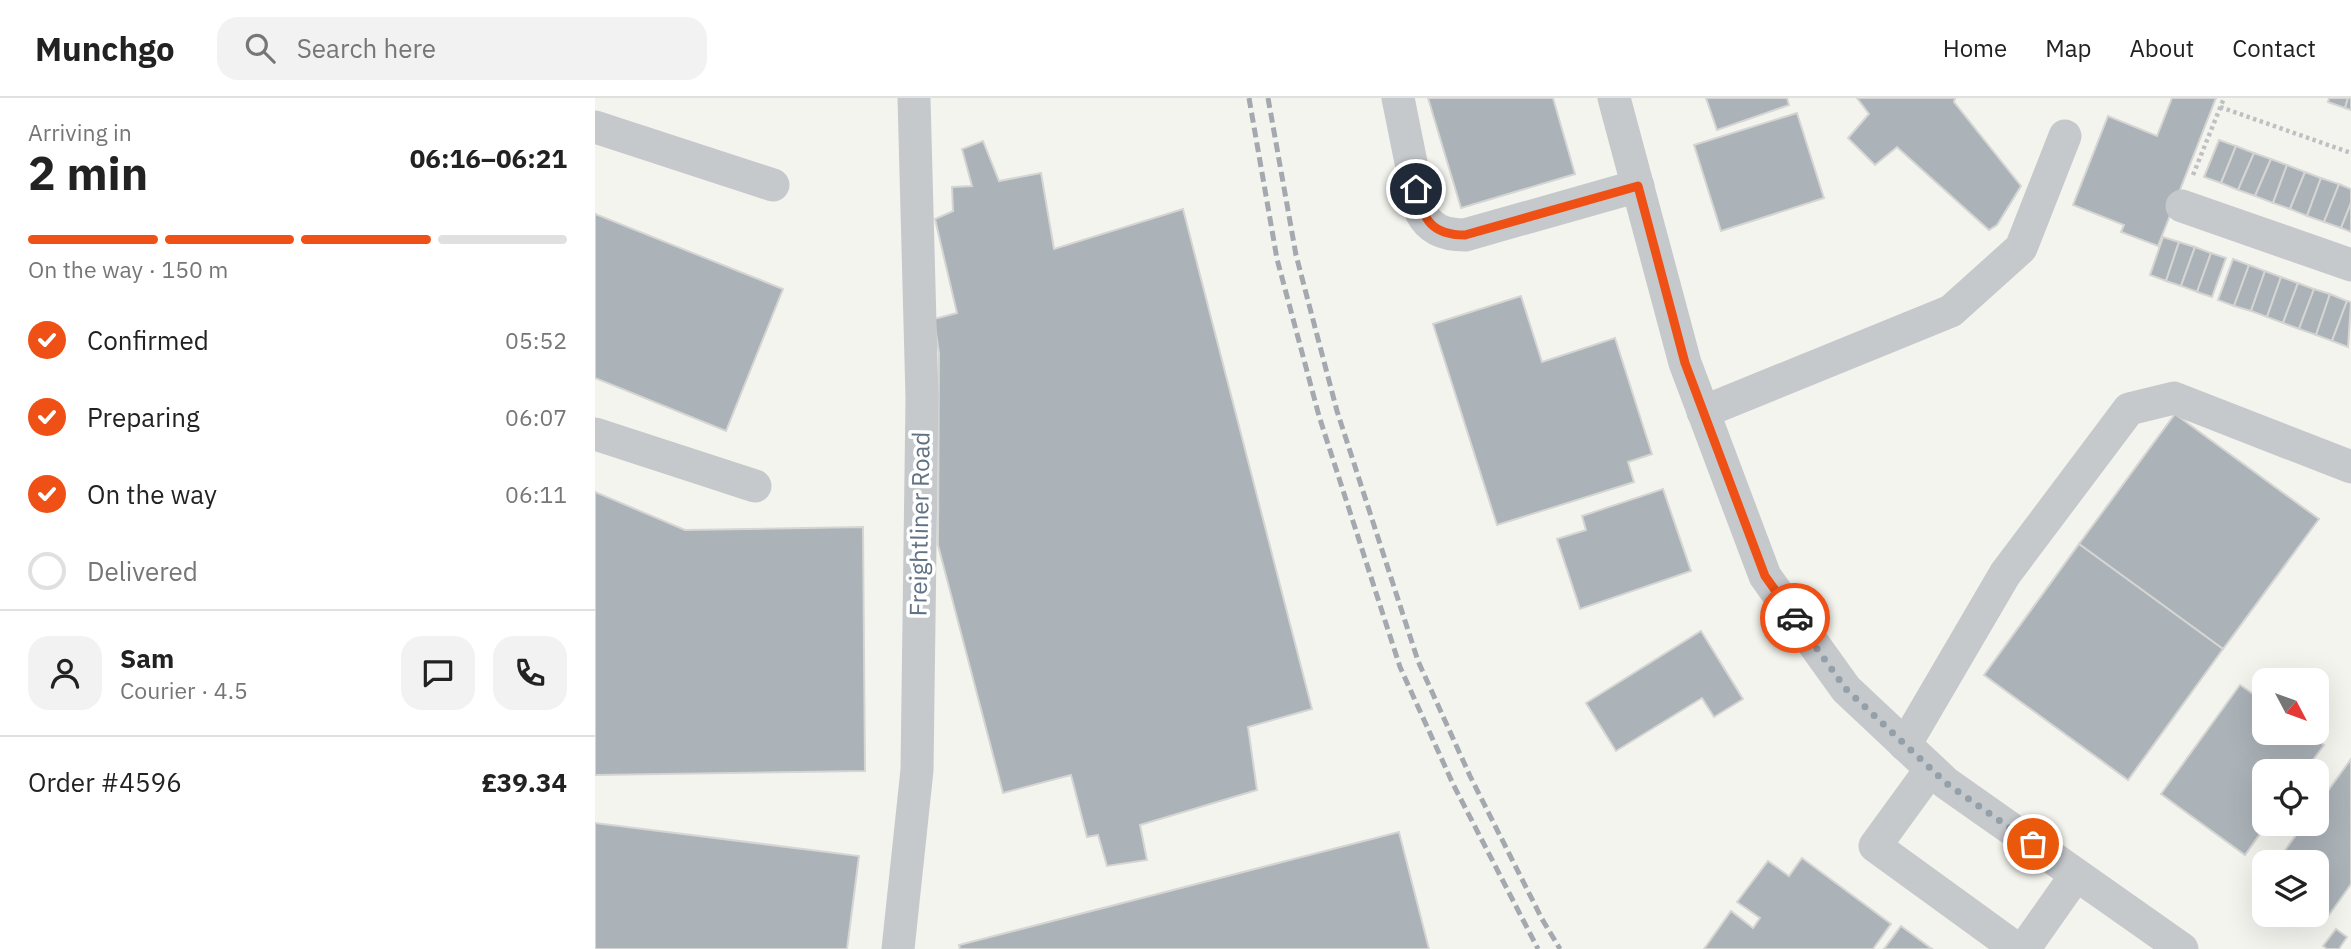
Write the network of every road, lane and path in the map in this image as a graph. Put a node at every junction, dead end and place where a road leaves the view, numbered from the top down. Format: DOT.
graph roads {
  1 [pos="1398,98"];
  2 [pos="1614,98"];
  3 [pos="2224,98"];
  4 [pos="908,99"];
  5 [pos="2220,107"];
  6 [pos="595,127"];
  7 [pos="2065,136"];
  8 [pos="2351,153"];
  9 [pos="773,185"];
  10 [pos="1638,186"];
  11 [pos="2182,206"];
  12 [pos="2351,265"];
  13 [pos="1703,412"];
  14 [pos="595,434"];
  15 [pos="2351,467"];
  16 [pos="755,486"];
  17 [pos="1905,744"];
  18 [pos="1931,769"];
  19 [pos="2076,875"];
  20 [pos="898,949"];
  21 [pos="2017,949"];
  22 [pos="2024,949"];
  23 [pos="2182,949"];
  1 -- 10 [label="street"];
  2 -- 10 [label="street"];
  3 -- 5 [label="path"];
  4 -- 20 [label="street, Freightliner Road"];
  5 -- 8 [label="path"];
  5 -- 11 [label="path"];
  6 -- 9 [label="street"];
  7 -- 13 [label="street"];
  10 -- 13 [label="street"];
  11 -- 12 [label="street"];
  13 -- 17 [label="street"];
  14 -- 16 [label="street"];
  15 -- 17 [label="street"];
  17 -- 18 [label="street"];
  18 -- 19 [label="street"];
  18 -- 21 [label="street"];
  19 -- 22 [label="street"];
  19 -- 23 [label="street"];
}
